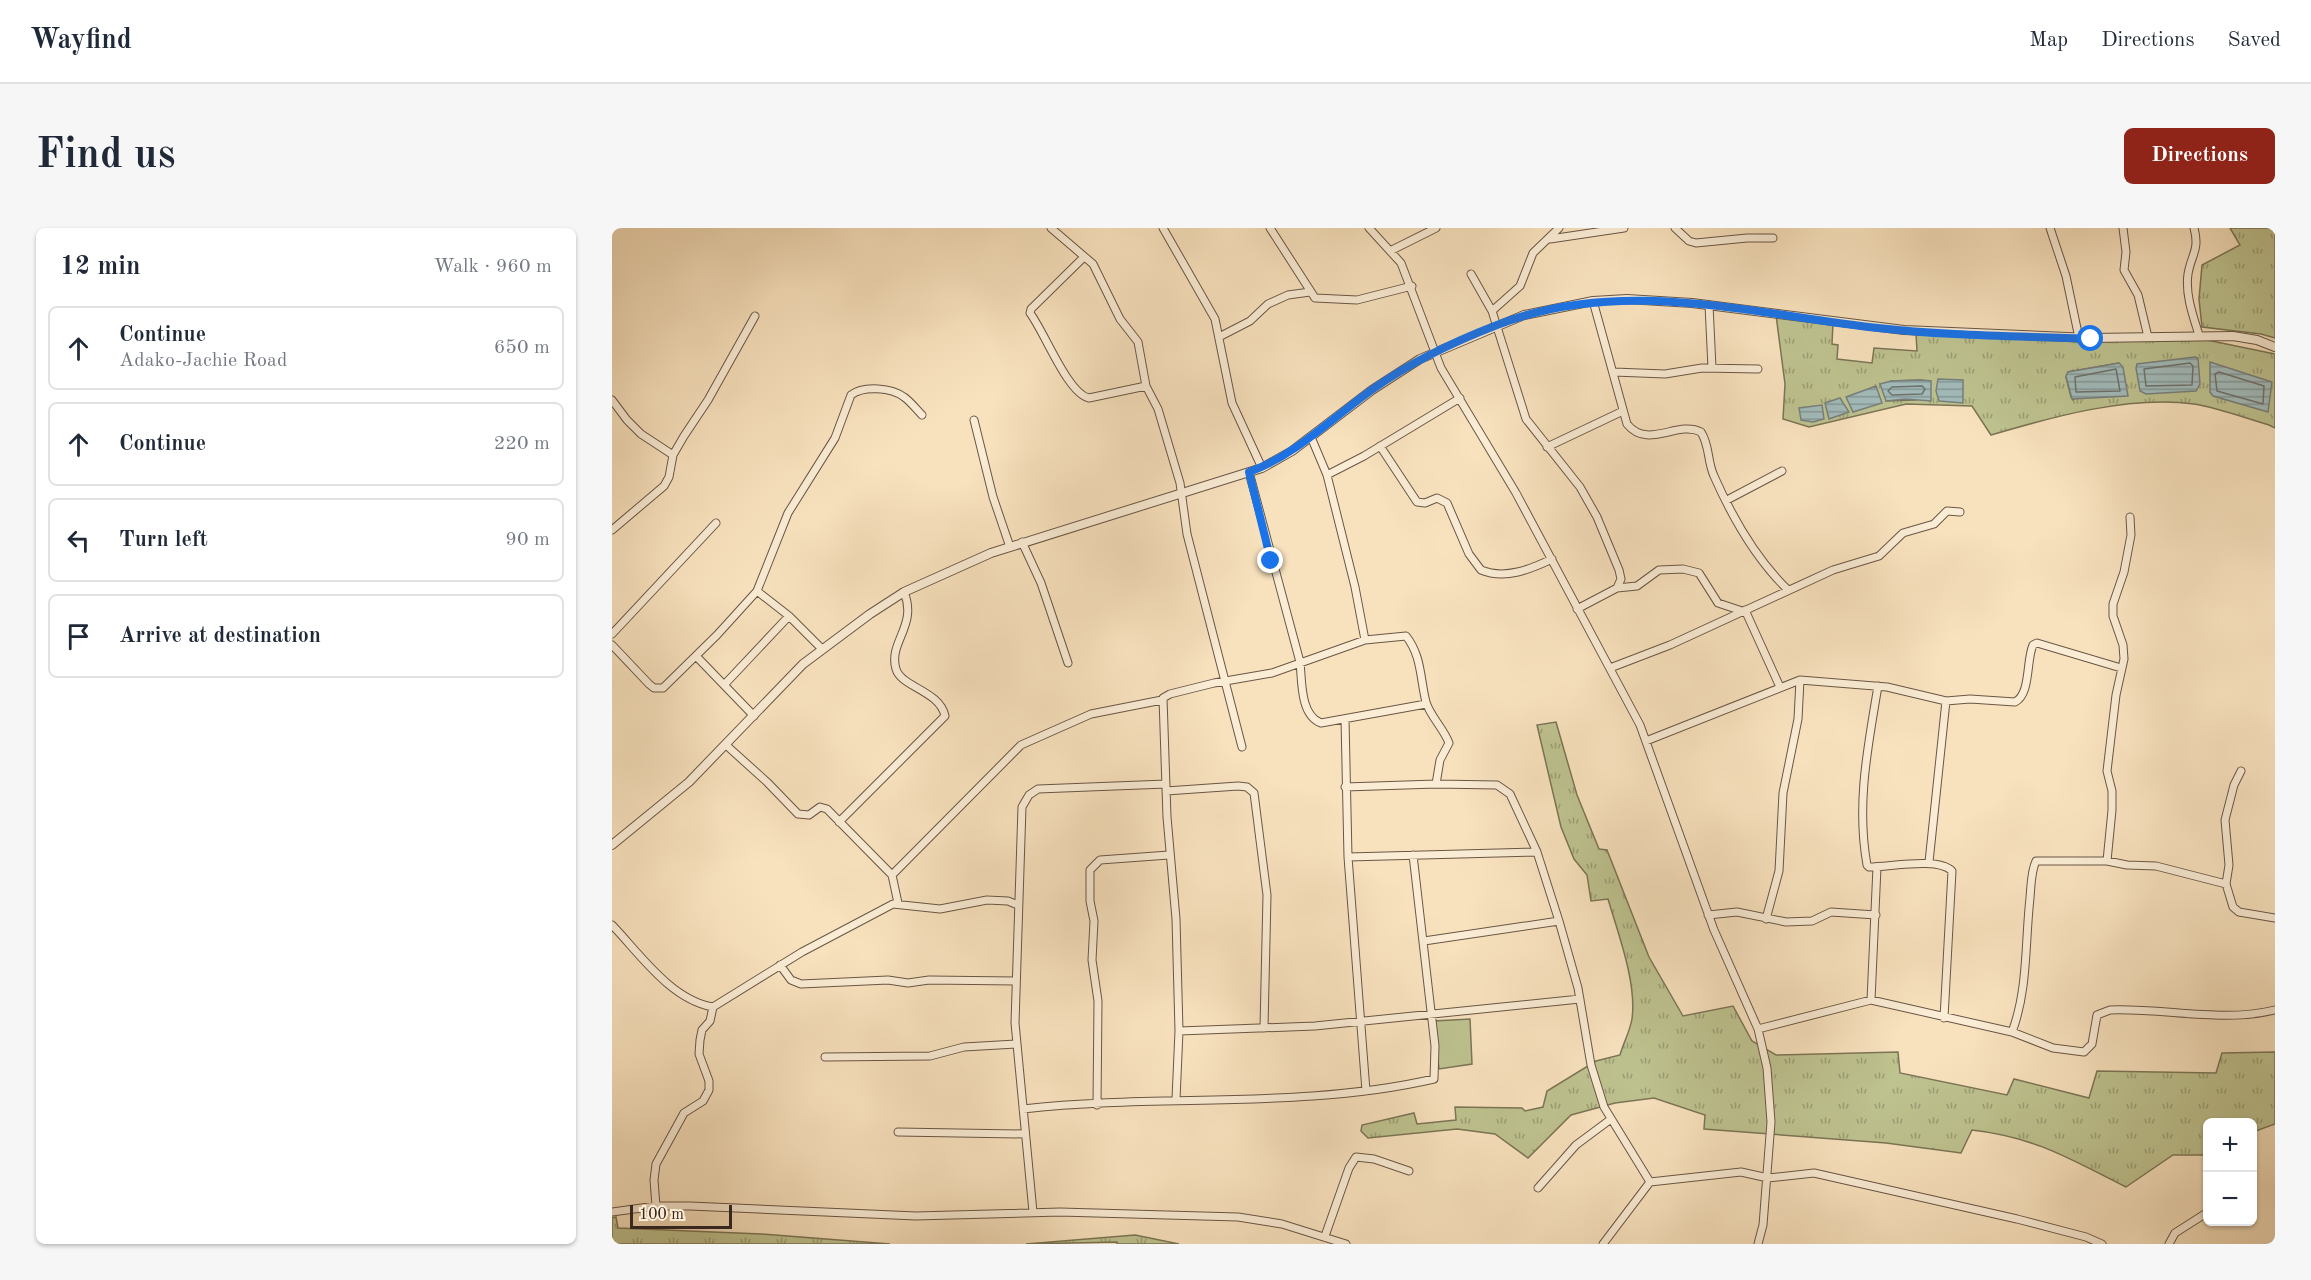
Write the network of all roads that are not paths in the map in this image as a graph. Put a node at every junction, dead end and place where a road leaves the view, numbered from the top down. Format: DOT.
graph roads {
  1 [pos="1052,228"];
  2 [pos="1163,228"];
  3 [pos="1369,228"];
  4 [pos="1436,228"];
  5 [pos="1624,228"];
  6 [pos="1675,228"];
  7 [pos="2050,228"];
  8 [pos="2123,228"];
  9 [pos="2194,228"];
  10 [pos="1272,229"];
  11 [pos="1556,229"];
  12 [pos="1773,238"];
  13 [pos="1550,239"];
  14 [pos="1392,250"];
  15 [pos="1084,257"];
  16 [pos="1472,274"];
  17 [pos="1412,286"];
  18 [pos="1310,292"];
  19 [pos="1593,301"];
  20 [pos="1709,305"];
  21 [pos="1492,311"];
  22 [pos="755,316"];
  23 [pos="1498,324"];
  24 [pos="2199,335"];
  25 [pos="2148,337"];
  26 [pos="1219,338"];
  27 [pos="2079,338"];
  28 [pos="2275,347"];
  29 [pos="1434,352"];
  30 [pos="1712,368"];
  31 [pos="1758,369"];
  32 [pos="1614,372"];
  33 [pos="1146,386"];
  34 [pos="1460,398"];
  35 [pos="612,400"];
  36 [pos="1623,411"];
  37 [pos="922,415"];
  38 [pos="974,420"];
  39 [pos="1311,436"];
  40 [pos="1380,446"];
  41 [pos="1547,447"];
  42 [pos="673,455"];
  43 [pos="1262,468"];
  44 [pos="1782,471"];
  45 [pos="1249,472"];
  46 [pos="1327,475"];
  47 [pos="1181,495"];
  48 [pos="1727,500"];
  49 [pos="1960,512"];
  50 [pos="2130,517"];
  51 [pos="716,523"];
  52 [pos="612,530"];
  53 [pos="1022,543"];
  54 [pos="1010,547"];
  55 [pos="1552,559"];
  56 [pos="1617,588"];
  57 [pos="1788,590"];
  58 [pos="757,591"];
  59 [pos="904,592"];
  60 [pos="1577,609"];
  61 [pos="1744,610"];
  62 [pos="789,616"];
  63 [pos="612,634"];
  64 [pos="1365,640"];
  65 [pos="612,645"];
  66 [pos="822,649"];
  67 [pos="696,656"];
  68 [pos="1300,662"];
  69 [pos="1068,663"];
  70 [pos="1610,668"];
  71 [pos="2121,668"];
  72 [pos="1800,680"];
  73 [pos="1226,681"];
  74 [pos="724,685"];
  75 [pos="1878,686"];
  76 [pos="1780,687"];
  77 [pos="1162,700"];
  78 [pos="1946,701"];
  79 [pos="1426,704"];
  80 [pos="754,716"];
  81 [pos="1345,719"];
  82 [pos="1646,741"];
  83 [pos="726,745"];
  84 [pos="1242,747"];
  85 [pos="2241,771"];
  86 [pos="1436,784"];
  87 [pos="1344,787"];
  88 [pos="1166,788"];
  89 [pos="839,822"];
  90 [pos="612,845"];
  91 [pos="1537,852"];
  92 [pos="1170,855"];
  93 [pos="1413,855"];
  94 [pos="1348,857"];
  95 [pos="2106,861"];
  96 [pos="1929,862"];
  97 [pos="1877,867"];
  98 [pos="892,875"];
  99 [pos="2226,884"];
  100 [pos="898,903"];
  101 [pos="1018,905"];
  102 [pos="1708,915"];
  103 [pos="1876,915"];
  104 [pos="2275,918"];
  105 [pos="1766,919"];
  106 [pos="1559,921"];
  107 [pos="612,925"];
  108 [pos="1424,941"];
  109 [pos="780,965"];
  110 [pos="1016,981"];
  111 [pos="1580,999"];
  112 [pos="1871,1000"];
  113 [pos="713,1007"];
  114 [pos="2275,1010"];
  115 [pos="1431,1014"];
  116 [pos="1944,1018"];
  117 [pos="1360,1022"];
  118 [pos="1264,1028"];
  119 [pos="1758,1029"];
  120 [pos="1179,1031"];
  121 [pos="2012,1032"];
  122 [pos="1016,1044"];
  123 [pos="825,1057"];
  124 [pos="1366,1091"];
  125 [pos="1176,1099"];
  126 [pos="1097,1105"];
  127 [pos="1023,1109"];
  128 [pos="1611,1119"];
  129 [pos="898,1132"];
  130 [pos="1025,1134"];
  131 [pos="1409,1171"];
  132 [pos="1768,1178"];
  133 [pos="1650,1182"];
  134 [pos="1538,1188"];
  135 [pos="656,1206"];
  136 [pos="612,1212"];
  137 [pos="1033,1212"];
  138 [pos="2203,1215"];
  139 [pos="1325,1236"];
  140 [pos="1346,1244"];
  141 [pos="1603,1244"];
  142 [pos="1758,1244"];
  143 [pos="2102,1244"];
  144 [pos="2169,1244"];
  1 -- 15 [label="street"];
  2 -- 26 [label="street"];
  3 -- 14 [label="street"];
  4 -- 14 [label="street"];
  5 -- 13 [label="street"];
  6 -- 12 [label="street"];
  7 -- 27 [label="street"];
  8 -- 25 [label="street"];
  9 -- 24 [label="street"];
  10 -- 18 [label="street"];
  11 -- 13 [label="street"];
  13 -- 21 [label="street"];
  14 -- 17 [label="street"];
  15 -- 33 [label="street"];
  15 -- 33 [label="street"];
  16 -- 21 [label="street"];
  17 -- 18 [label="street"];
  17 -- 29 [label="street"];
  18 -- 26 [label="street"];
  19 -- 20 [label="street"];
  19 -- 23 [label="street"];
  19 -- 32 [label="street"];
  20 -- 27 [label="street"];
  20 -- 30 [label="street"];
  21 -- 23 [label="street"];
  22 -- 42 [label="street"];
  23 -- 29 [label="street"];
  23 -- 41 [label="street"];
  24 -- 25 [label="street"];
  24 -- 28 [label="street"];
  25 -- 27 [label="street"];
  26 -- 43 [label="street"];
  29 -- 34 [label="street"];
  29 -- 39 [label="street"];
  30 -- 31 [label="street"];
  30 -- 32 [label="street"];
  32 -- 36 [label="street"];
  33 -- 47 [label="street"];
  34 -- 40 [label="street"];
  34 -- 55 [label="street"];
  35 -- 42 [label="street"];
  36 -- 41 [label="street"];
  36 -- 48 [label="street"];
  37 -- 58 [label="street"];
  38 -- 54 [label="street"];
  39 -- 43 [label="street"];
  39 -- 46 [label="street"];
  40 -- 46 [label="street"];
  40 -- 55 [label="street"];
  41 -- 56 [label="street"];
  42 -- 52 [label="street"];
  43 -- 45 [label="street"];
  44 -- 48 [label="street"];
  45 -- 47 [label="street"];
  45 -- 68 [label="street"];
  46 -- 64 [label="street"];
  47 -- 53 [label="street"];
  47 -- 73 [label="street"];
  48 -- 57 [label="street"];
  49 -- 57 [label="street"];
  50 -- 71 [label="street"];
  51 -- 63 [label="street"];
  53 -- 54 [label="street"];
  53 -- 69 [label="street"];
  54 -- 59 [label="street"];
  55 -- 60 [label="street"];
  56 -- 60 [label="street"];
  56 -- 61 [label="street"];
  57 -- 61 [label="street"];
  58 -- 62 [label="street"];
  58 -- 67 [label="street"];
  59 -- 66 [label="street"];
  59 -- 89 [label="street"];
  60 -- 70 [label="street"];
  61 -- 70 [label="street"];
  61 -- 76 [label="street"];
  62 -- 66 [label="street"];
  62 -- 74 [label="street"];
  64 -- 68 [label="street"];
  64 -- 79 [label="street"];
  65 -- 67 [label="street"];
  66 -- 80 [label="street"];
  67 -- 74 [label="street"];
  68 -- 73 [label="street"];
  68 -- 81 [label="street"];
  70 -- 82 [label="street"];
  71 -- 78 [label="street"];
  71 -- 95 [label="street"];
  72 -- 75 [label="street"];
  72 -- 76 [label="street"];
  72 -- 105 [label="street"];
  73 -- 77 [label="street"];
  73 -- 84 [label="street"];
  74 -- 80 [label="street"];
  75 -- 78 [label="street"];
  75 -- 97 [label="street"];
  76 -- 82 [label="street"];
  77 -- 88 [label="street"];
  77 -- 98 [label="street"];
  78 -- 96 [label="street"];
  79 -- 81 [label="street"];
  79 -- 86 [label="street"];
  80 -- 83 [label="street"];
  81 -- 87 [label="street"];
  82 -- 102 [label="street"];
  83 -- 89 [label="street"];
  83 -- 90 [label="street"];
  85 -- 99 [label="street"];
  86 -- 87 [label="street"];
  86 -- 91 [label="street"];
  87 -- 94 [label="street"];
  88 -- 92 [label="street"];
  88 -- 101 [label="street"];
  88 -- 118 [label="street"];
  89 -- 98 [label="street"];
  91 -- 93 [label="street"];
  91 -- 106 [label="street"];
  92 -- 120 [label="street"];
  92 -- 126 [label="street"];
  93 -- 94 [label="street"];
  93 -- 108 [label="street"];
  94 -- 117 [label="street"];
  95 -- 99 [label="street"];
  95 -- 121 [label="street"];
  96 -- 97 [label="street"];
  96 -- 116 [label="street"];
  97 -- 103 [label="street"];
  98 -- 100 [label="street"];
  99 -- 104 [label="street"];
  100 -- 101 [label="street"];
  100 -- 109 [label="street"];
  101 -- 110 [label="street"];
  102 -- 105 [label="street"];
  102 -- 119 [label="street"];
  103 -- 105 [label="street"];
  103 -- 112 [label="street"];
  106 -- 108 [label="street"];
  106 -- 111 [label="street"];
  107 -- 113 [label="street"];
  108 -- 115 [label="street"];
  109 -- 110 [label="street"];
  109 -- 113 [label="street"];
  110 -- 122 [label="street"];
  111 -- 115 [label="street"];
  111 -- 128 [label="street"];
  112 -- 116 [label="street"];
  112 -- 119 [label="street"];
  113 -- 135 [label="street"];
  114 -- 121 [label="street"];
  115 -- 117 [label="street"];
  115 -- 124 [label="street"];
  116 -- 121 [label="street"];
  117 -- 118 [label="street"];
  117 -- 124 [label="street"];
  118 -- 120 [label="street"];
  119 -- 132 [label="street"];
  120 -- 125 [label="street"];
  122 -- 123 [label="street"];
  122 -- 127 [label="street"];
  124 -- 125 [label="street"];
  125 -- 126 [label="street"];
  126 -- 127 [label="street"];
  127 -- 130 [label="street"];
  128 -- 133 [label="street"];
  128 -- 134 [label="street"];
  129 -- 130 [label="street"];
  130 -- 137 [label="street"];
  131 -- 139 [label="street"];
  132 -- 133 [label="street"];
  132 -- 142 [label="street"];
  132 -- 143 [label="street"];
  133 -- 141 [label="street"];
  135 -- 136 [label="street"];
  135 -- 137 [label="street"];
  137 -- 139 [label="street"];
  138 -- 144 [label="street"];
  139 -- 140 [label="street"];
}
